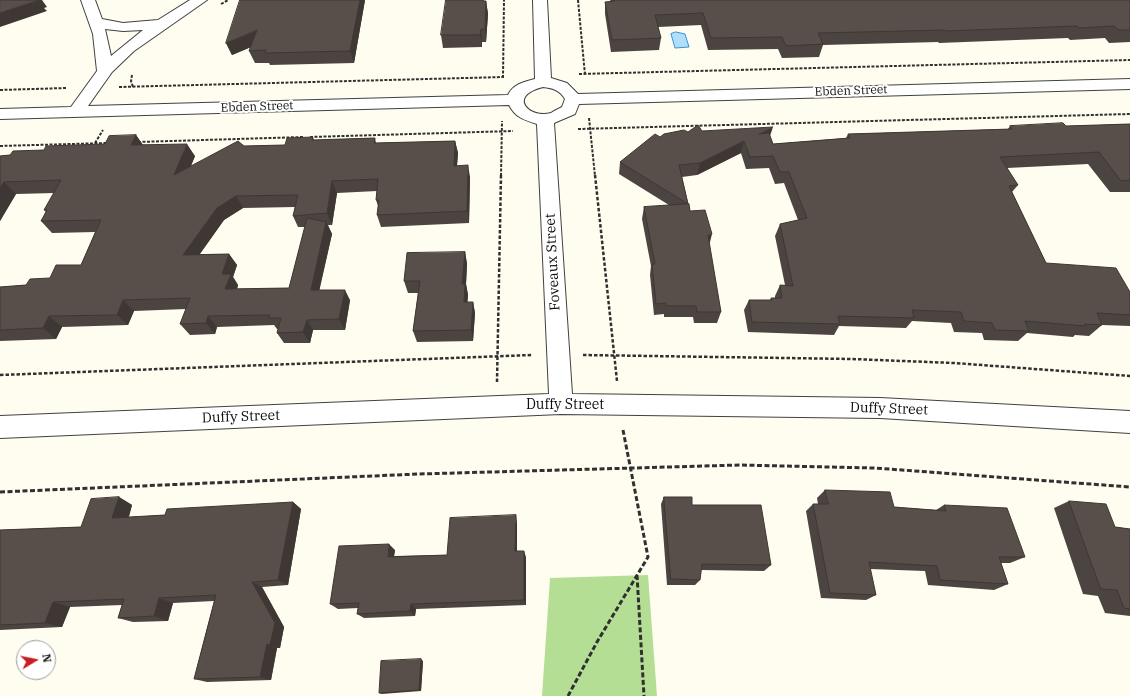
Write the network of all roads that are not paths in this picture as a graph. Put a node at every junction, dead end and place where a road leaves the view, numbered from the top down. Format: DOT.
graph roads {
  1 [pos="88,0"];
  2 [pos="200,0"];
  3 [pos="540,0"];
  4 [pos="97,23"];
  5 [pos="165,23"];
  6 [pos="105,71"];
  7 [pos="543,82"];
  8 [pos="1130,84"];
  9 [pos="573,99"];
  10 [pos="514,100"];
  11 [pos="76,112"];
  12 [pos="0,114"];
  13 [pos="545,119"];
  14 [pos="561,404"];
  15 [pos="1130,422"];
  16 [pos="0,427"];
  1 -- 4 [label="street"];
  2 -- 5 [label="street"];
  3 -- 7 [label="street"];
  4 -- 5 [label="street"];
  4 -- 6 [label="street"];
  5 -- 6 [label="street"];
  6 -- 11 [label="street"];
  7 -- 9 [label="street"];
  7 -- 10 [label="street"];
  8 -- 9 [label="street, Ebden Street"];
  9 -- 13 [label="street"];
  10 -- 11 [label="street, Ebden Street"];
  10 -- 13 [label="street"];
  11 -- 12 [label="street, Ebden Street"];
  13 -- 14 [label="street, Foveaux Street"];
  14 -- 15 [label="street, Duffy Street"];
  14 -- 16 [label="street, Duffy Street"];
}
